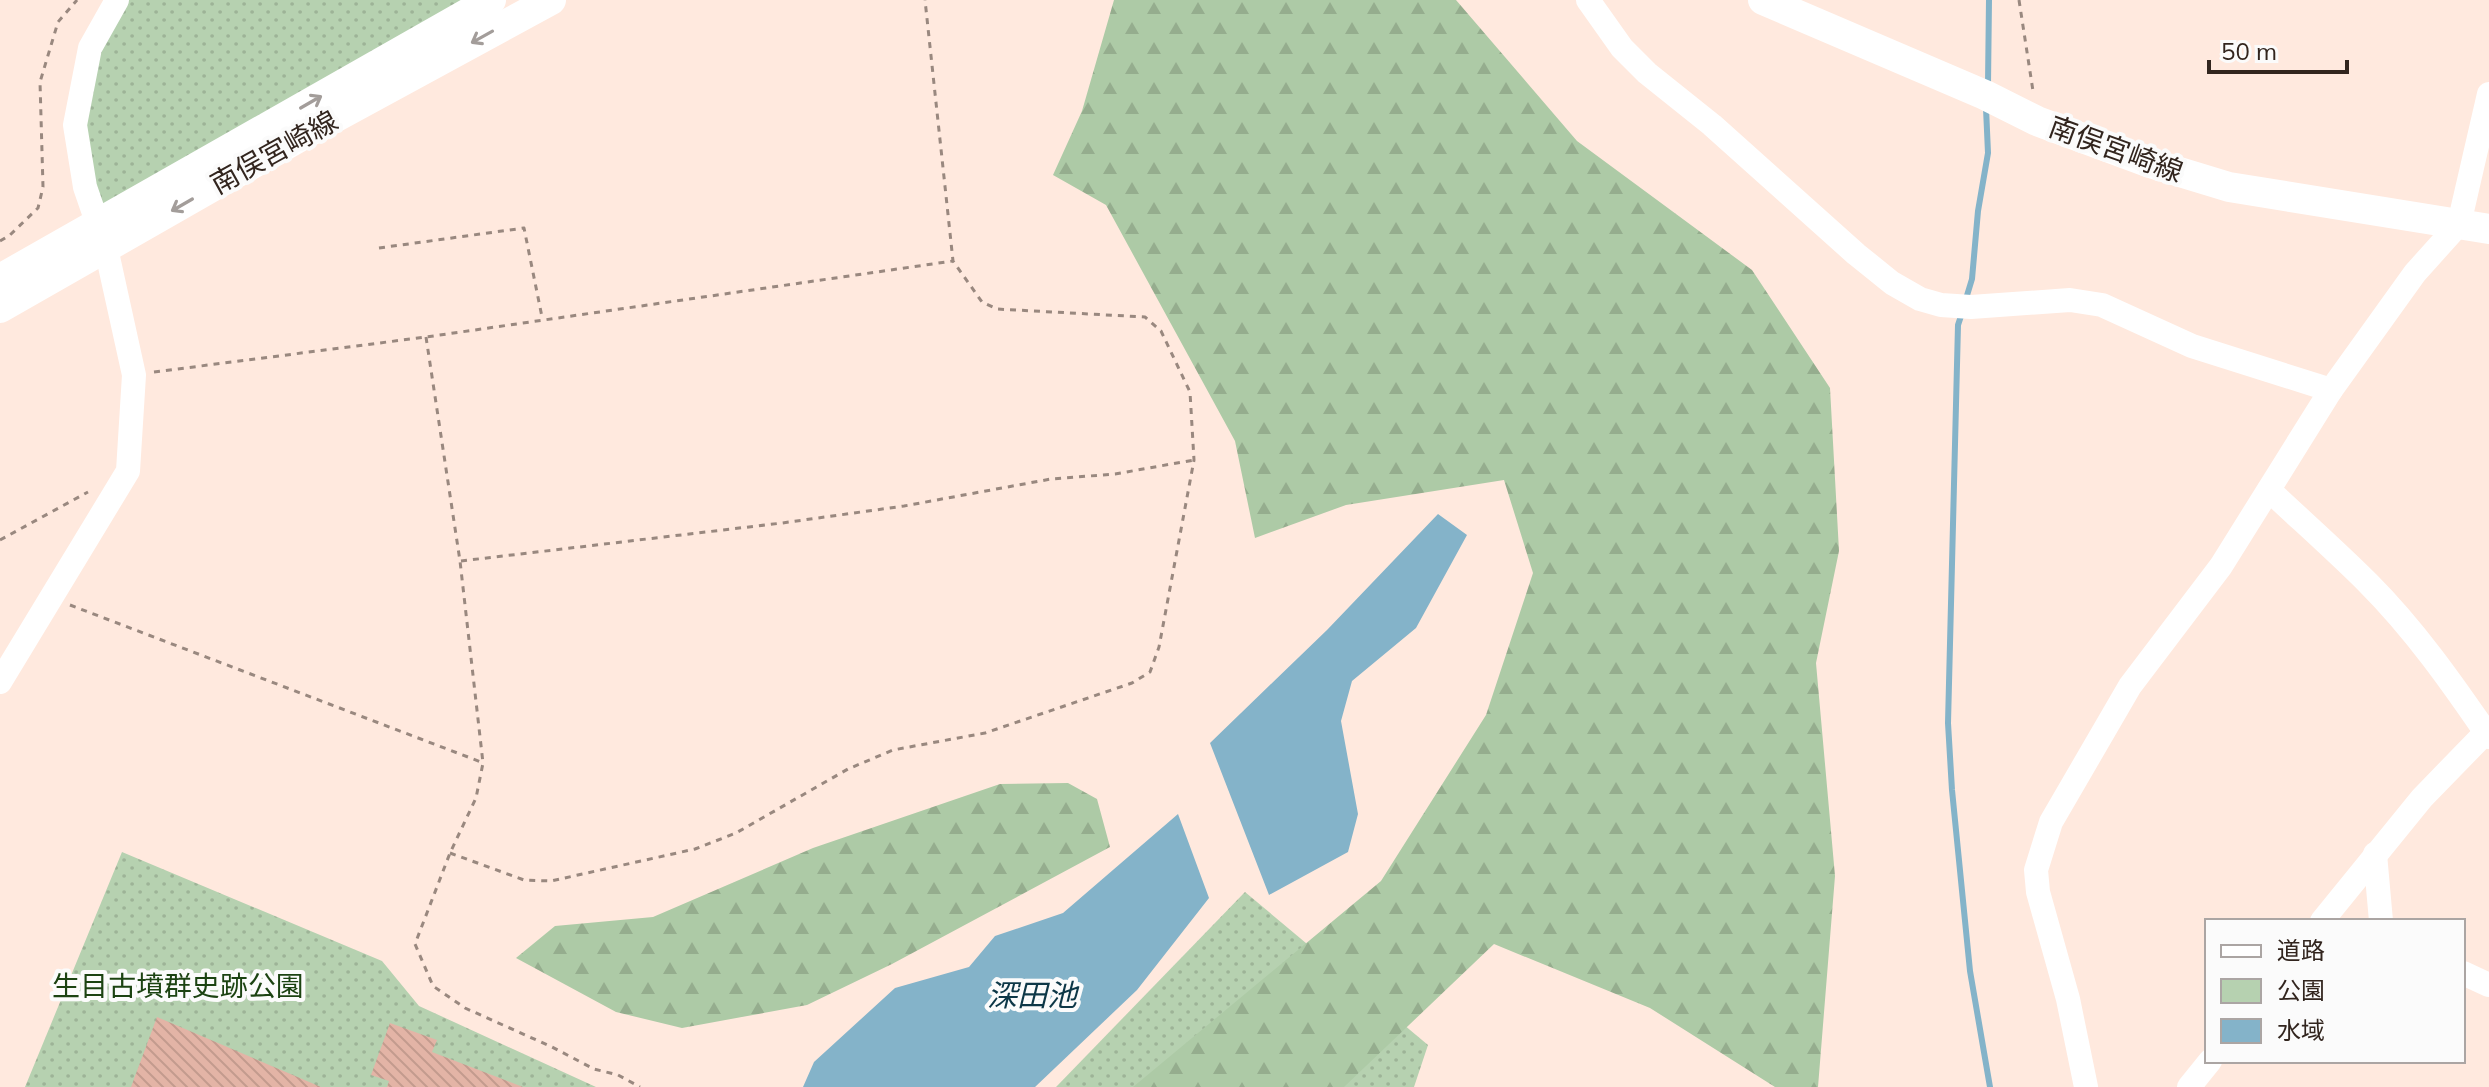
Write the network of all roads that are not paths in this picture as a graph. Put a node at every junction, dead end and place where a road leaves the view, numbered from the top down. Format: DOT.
graph roads {
  1 [pos="117,0"];
  2 [pos="491,0"];
  3 [pos="551,0"];
  4 [pos="1588,0"];
  5 [pos="1763,0"];
  6 [pos="2489,94"];
  7 [pos="2459,224"];
  8 [pos="2489,229"];
  9 [pos="101,237"];
  10 [pos="0,279"];
  11 [pos="0,308"];
  12 [pos="2331,390"];
  13 [pos="2269,490"];
  14 [pos="0,682"];
  15 [pos="2488,733"];
  16 [pos="2375,854"];
  17 [pos="2324,919"];
  18 [pos="2381,919"];
  19 [pos="2465,974"];
  20 [pos="2489,985"];
  21 [pos="2208,1063"];
  22 [pos="2086,1087"];
  23 [pos="2189,1087"];
  1 -- 9 [label="street"];
  9 -- 2 [label="main road, 南俣宮崎線, one-way"];
  3 -- 9 [label="main road, 南俣宮崎線, one-way"];
  4 -- 12 [label="street"];
  5 -- 7 [label="main road, 南俣宮崎線"];
  6 -- 7 [label="street"];
  7 -- 8 [label="main road, 南俣宮崎線"];
  7 -- 12 [label="street"];
  9 -- 10 [label="main road, 南俣宮崎線"];
  9 -- 11 [label="main road, 南俣宮崎線"];
  9 -- 14 [label="street"];
  12 -- 13 [label="street"];
  13 -- 15 [label="street"];
  13 -- 22 [label="street"];
  15 -- 16 [label="street"];
  16 -- 17 [label="street"];
  16 -- 18 [label="street"];
  19 -- 20 [label="street"];
  21 -- 23 [label="street"];
}
